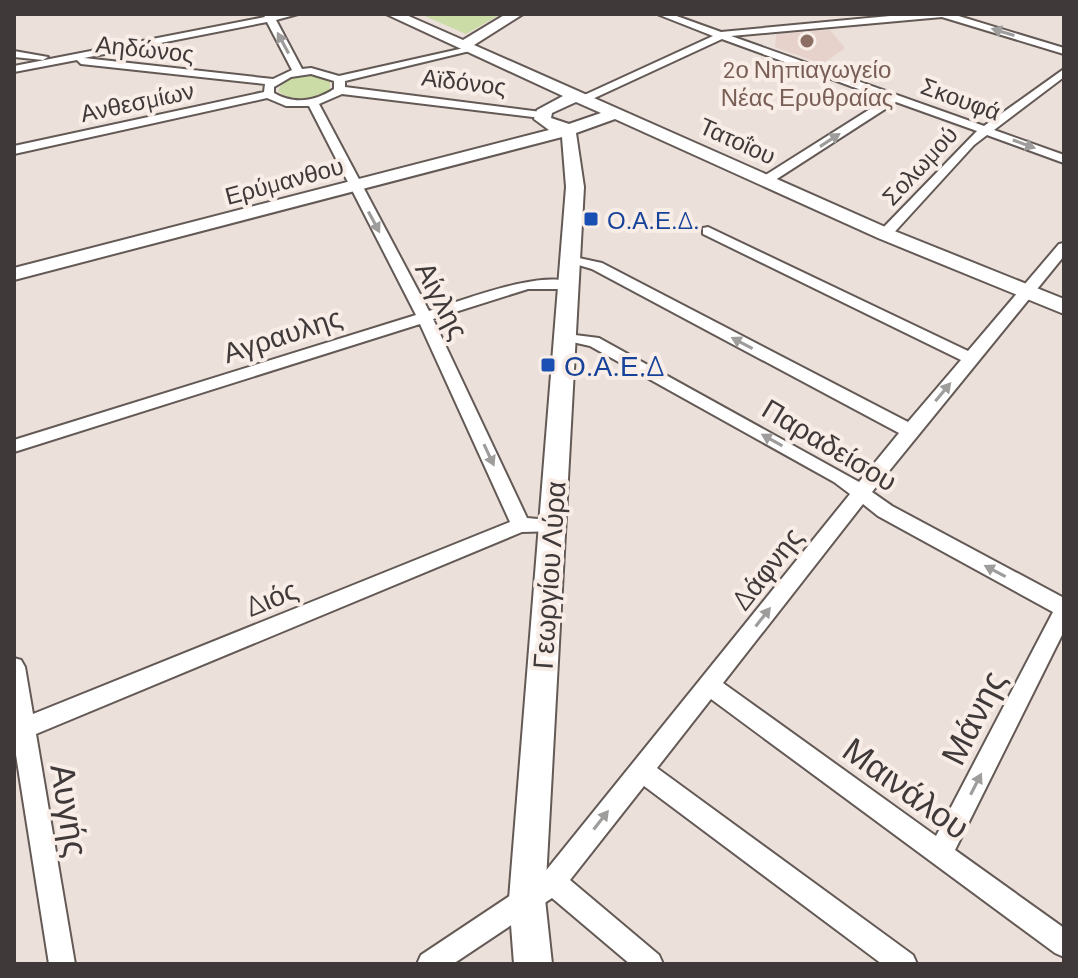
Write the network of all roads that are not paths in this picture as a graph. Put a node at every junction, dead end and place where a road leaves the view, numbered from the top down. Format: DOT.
graph roads {
  1 [pos="293,14"];
  2 [pos="393,14"];
  3 [pos="516,14"];
  4 [pos="662,14"];
  5 [pos="703,14"];
  6 [pos="813,14"];
  7 [pos="943,14"];
  8 [pos="269,16"];
  9 [pos="823,24"];
  10 [pos="719,36"];
  11 [pos="468,47"];
  12 [pos="1064,51"];
  13 [pos="14,54"];
  14 [pos="63,59"];
  15 [pos="14,69"];
  16 [pos="298,72"];
  17 [pos="1064,72"];
  18 [pos="340,84"];
  19 [pos="271,88"];
  20 [pos="580,98"];
  21 [pos="895,98"];
  22 [pos="313,103"];
  23 [pos="614,113"];
  24 [pos="551,122"];
  25 [pos="587,126"];
  26 [pos="984,130"];
  27 [pos="14,150"];
  28 [pos="1064,159"];
  29 [pos="352,180"];
  30 [pos="765,181"];
  31 [pos="575,187"];
  32 [pos="708,231"];
  33 [pos="885,234"];
  34 [pos="1064,247"];
  35 [pos="14,261"];
  36 [pos="568,271"];
  37 [pos="14,274"];
  38 [pos="1026,293"];
  39 [pos="1064,307"];
  40 [pos="424,316"];
  41 [pos="564,336"];
  42 [pos="971,359"];
  43 [pos="910,431"];
  44 [pos="14,446"];
  45 [pos="861,494"];
  46 [pos="521,525"];
  47 [pos="552,526"];
  48 [pos="1064,610"];
  49 [pos="14,667"];
  50 [pos="709,685"];
  51 [pos="19,730"];
  52 [pos="641,770"];
  53 [pos="940,853"];
  54 [pos="553,882"];
  55 [pos="527,899"];
  56 [pos="1064,944"];
  57 [pos="62,964"];
  58 [pos="430,964"];
  59 [pos="533,964"];
  60 [pos="650,964"];
  61 [pos="904,964"];
  1 -- 8 [label="street"];
  2 -- 11 [label="main road, Τατοΐου"];
  3 -- 11 [label="main road"];
  4 -- 10 [label="street, Σκουφά"];
  5 -- 10 [label="street"];
  6 -- 9 [label="street"];
  7 -- 9 [label="street"];
  12 -- 7 [label="street, one-way"];
  8 -- 14 [label="street"];
  16 -- 8 [label="street, one-way"];
  9 -- 10 [label="street"];
  10 -- 20 [label="street"];
  10 -- 21 [label="street, Σκουφά"];
  11 -- 18 [label="street"];
  11 -- 20 [label="main road, Τατοΐου"];
  13 -- 14 [label="street, Αηδώνος"];
  14 -- 15 [label="street"];
  14 -- 19 [label="street, Αηδώνος"];
  16 -- 18 [label="street, Αϊδόνος"];
  16 -- 19 [label="street, Ανθεσμίων"];
  17 -- 26 [label="street, Σολωμού"];
  18 -- 22 [label="street"];
  18 -- 24 [label="street, Αϊδόνος"];
  19 -- 22 [label="street, Αηδώνος"];
  19 -- 27 [label="street, Ανθεσμίων"];
  20 -- 23 [label="main road, Τατοΐου"];
  20 -- 24 [label="main road, Αϊδόνος"];
  21 -- 26 [label="street, Σκουφά"];
  30 -- 21 [label="street, one-way"];
  22 -- 29 [label="street, Αίγλης"];
  23 -- 25 [label="main road, Ερύμανθου"];
  23 -- 30 [label="main road, Τατοΐου"];
  24 -- 25 [label="main road, Ερύμανθου"];
  24 -- 29 [label="main road, Ερύμανθου"];
  24 -- 31 [label="main road, Γεωργίου Λύρα"];
  25 -- 31 [label="main road, Γεωργίου Λύρα"];
  26 -- 28 [label="street, Σκουφά, one-way"];
  26 -- 33 [label="street, Σολωμού"];
  29 -- 35 [label="main road, Ερύμανθου"];
  29 -- 37 [label="main road, Ερύμανθου"];
  29 -- 40 [label="street, Αίγλης, one-way"];
  30 -- 33 [label="main road, Τατοΐου"];
  31 -- 36 [label="main road, Γεωργίου Λύρα"];
  32 -- 42 [label="street"];
  33 -- 38 [label="main road, Τατοΐου"];
  34 -- 38 [label="street, Δάφνης"];
  36 -- 40 [label="street, Αγραυλης"];
  36 -- 41 [label="main road, Γεωργίου Λύρα"];
  43 -- 36 [label="street, Αγραυλης, one-way"];
  38 -- 39 [label="main road, Τατοΐου"];
  38 -- 42 [label="street, Δάφνης"];
  40 -- 44 [label="street, Αγραυλης"];
  40 -- 46 [label="street, Αίγλης, one-way"];
  45 -- 41 [label="street, Παραδείσου, one-way"];
  41 -- 47 [label="main road, Γεωργίου Λύρα"];
  43 -- 42 [label="street, Δάφνης, one-way"];
  43 -- 45 [label="street, Δάφνης"];
  48 -- 45 [label="street, Παραδείσου, one-way"];
  50 -- 45 [label="street, Δάφνης, one-way"];
  46 -- 47 [label="street, Διός"];
  46 -- 51 [label="street, Διός"];
  47 -- 55 [label="main road, Γεωργίου Λύρα"];
  53 -- 48 [label="street, Μάνης, one-way"];
  49 -- 51 [label="street, Αυγής"];
  50 -- 52 [label="street, Δάφνης"];
  50 -- 53 [label="street, Μαινάλου"];
  51 -- 57 [label="street, Αυγής"];
  54 -- 52 [label="street, Δάφνης, one-way"];
  52 -- 61 [label="street"];
  53 -- 56 [label="street, Μαινάλου"];
  54 -- 55 [label="street, Δάφνης"];
  54 -- 60 [label="street"];
  55 -- 58 [label="street, Δάφνης"];
  55 -- 59 [label="main road, Γεωργίου Λύρα"];
}
